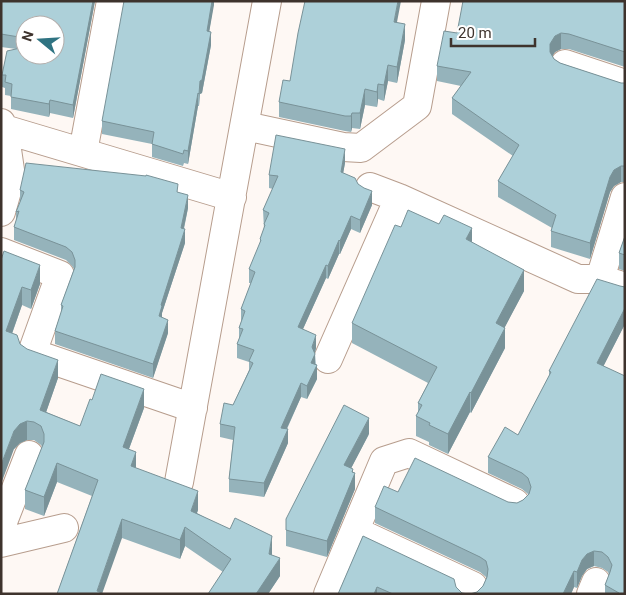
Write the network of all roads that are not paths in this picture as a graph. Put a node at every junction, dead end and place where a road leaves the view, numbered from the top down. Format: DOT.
graph roads {
  1 [pos="111,1"];
  2 [pos="268,1"];
  3 [pos="436,1"];
  4 [pos="565,64"];
  5 [pos="625,84"];
  6 [pos="2,126"];
  7 [pos="245,126"];
  8 [pos="83,152"];
  9 [pos="370,187"];
  10 [pos="232,197"];
  11 [pos="625,197"];
  12 [pos="399,198"];
  13 [pos="1,212"];
  14 [pos="1,252"];
  15 [pos="613,283"];
  16 [pos="328,359"];
  17 [pos="193,408"];
  18 [pos="29,455"];
  19 [pos="179,482"];
  20 [pos="515,502"];
  21 [pos="1,527"];
  22 [pos="64,528"];
  23 [pos="355,531"];
  24 [pos="1,543"];
  25 [pos="328,594"];
  26 [pos="469,594"];
  1 -- 8 [label="street"];
  2 -- 7 [label="street"];
  3 -- 7 [label="street"];
  4 -- 5 [label="street"];
  6 -- 8 [label="street"];
  6 -- 13 [label="street"];
  7 -- 10 [label="street"];
  8 -- 10 [label="street"];
  9 -- 12 [label="street"];
  10 -- 17 [label="street"];
  11 -- 15 [label="street"];
  12 -- 15 [label="street"];
  12 -- 16 [label="street"];
  14 -- 17 [label="street"];
  17 -- 19 [label="street"];
  18 -- 21 [label="street"];
  20 -- 23 [label="street"];
  22 -- 24 [label="street"];
  23 -- 25 [label="street"];
  23 -- 26 [label="street"];
}
